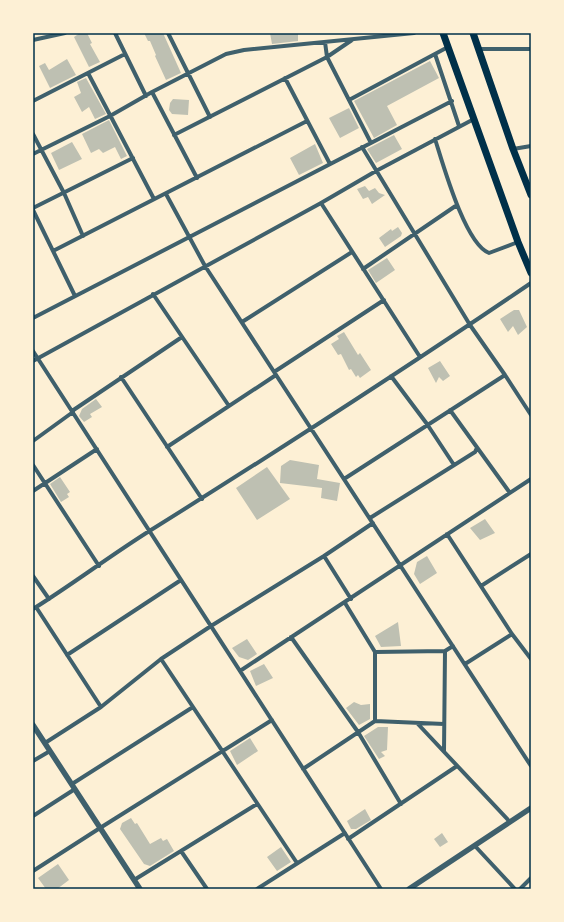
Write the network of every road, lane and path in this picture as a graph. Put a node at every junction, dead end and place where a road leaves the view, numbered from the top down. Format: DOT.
graph roads {
  1 [pos="65,33"];
  2 [pos="116,33"];
  3 [pos="168,33"];
  4 [pos="414,33"];
  5 [pos="443,33"];
  6 [pos="473,33"];
  7 [pos="354,39"];
  8 [pos="33,40"];
  9 [pos="325,42"];
  10 [pos="448,47"];
  11 [pos="478,49"];
  12 [pos="531,49"];
  13 [pos="126,54"];
  14 [pos="435,54"];
  15 [pos="327,57"];
  16 [pos="88,73"];
  17 [pos="188,73"];
  18 [pos="285,78"];
  19 [pos="152,92"];
  20 [pos="146,96"];
  21 [pos="349,100"];
  22 [pos="33,101"];
  23 [pos="452,101"];
  24 [pos="110,116"];
  25 [pos="210,117"];
  26 [pos="474,118"];
  27 [pos="308,121"];
  28 [pos="460,126"];
  29 [pos="33,134"];
  30 [pos="174,135"];
  31 [pos="435,139"];
  32 [pos="371,143"];
  33 [pos="531,146"];
  34 [pos="362,147"];
  35 [pos="513,149"];
  36 [pos="41,150"];
  37 [pos="33,154"];
  38 [pos="133,158"];
  39 [pos="330,164"];
  40 [pos="376,171"];
  41 [pos="197,178"];
  42 [pos="64,193"];
  43 [pos="166,194"];
  44 [pos="531,195"];
  45 [pos="154,199"];
  46 [pos="321,203"];
  47 [pos="457,205"];
  48 [pos="33,209"];
  49 [pos="413,234"];
  50 [pos="83,236"];
  51 [pos="189,237"];
  52 [pos="518,242"];
  53 [pos="53,251"];
  54 [pos="352,252"];
  55 [pos="205,266"];
  56 [pos="363,269"];
  57 [pos="531,273"];
  58 [pos="531,283"];
  59 [pos="153,294"];
  60 [pos="75,296"];
  61 [pos="384,300"];
  62 [pos="33,318"];
  63 [pos="242,322"];
  64 [pos="470,325"];
  65 [pos="182,336"];
  66 [pos="33,351"];
  67 [pos="420,357"];
  68 [pos="38,358"];
  69 [pos="33,361"];
  70 [pos="275,373"];
  71 [pos="505,375"];
  72 [pos="391,376"];
  73 [pos="121,377"];
  74 [pos="229,406"];
  75 [pos="450,410"];
  76 [pos="72,412"];
  77 [pos="531,415"];
  78 [pos="428,424"];
  79 [pos="311,428"];
  80 [pos="33,441"];
  81 [pos="167,447"];
  82 [pos="477,448"];
  83 [pos="97,449"];
  84 [pos="33,465"];
  85 [pos="454,465"];
  86 [pos="344,479"];
  87 [pos="531,479"];
  88 [pos="45,483"];
  89 [pos="33,491"];
  90 [pos="510,493"];
  91 [pos="202,499"];
  92 [pos="370,518"];
  93 [pos="373,523"];
  94 [pos="150,531"];
  95 [pos="447,534"];
  96 [pos="531,554"];
  97 [pos="324,556"];
  98 [pos="400,565"];
  99 [pos="99,566"];
  100 [pos="33,576"];
  101 [pos="181,580"];
  102 [pos="481,586"];
  103 [pos="351,598"];
  104 [pos="48,599"];
  105 [pos="345,603"];
  106 [pos="34,608"];
  107 [pos="211,626"];
  108 [pos="512,634"];
  109 [pos="291,637"];
  110 [pos="453,646"];
  111 [pos="375,652"];
  112 [pos="446,652"];
  113 [pos="67,655"];
  114 [pos="161,659"];
  115 [pos="531,659"];
  116 [pos="465,664"];
  117 [pos="240,671"];
  118 [pos="101,706"];
  119 [pos="193,707"];
  120 [pos="272,720"];
  121 [pos="375,721"];
  122 [pos="418,723"];
  123 [pos="444,724"];
  124 [pos="33,725"];
  125 [pos="358,732"];
  126 [pos="45,743"];
  127 [pos="50,750"];
  128 [pos="222,751"];
  129 [pos="444,751"];
  130 [pos="33,761"];
  131 [pos="457,766"];
  132 [pos="531,766"];
  133 [pos="303,769"];
  134 [pos="73,787"];
  135 [pos="257,804"];
  136 [pos="401,804"];
  137 [pos="530,810"];
  138 [pos="33,816"];
  139 [pos="510,822"];
  140 [pos="100,828"];
  141 [pos="345,833"];
  142 [pos="348,839"];
  143 [pos="474,846"];
  144 [pos="181,851"];
  145 [pos="297,863"];
  146 [pos="33,871"];
  147 [pos="531,878"];
  148 [pos="134,880"];
  149 [pos="140,889"];
  150 [pos="207,889"];
  151 [pos="257,889"];
  152 [pos="381,889"];
  153 [pos="409,889"];
  154 [pos="514,889"];
  155 [pos="520,889"];
  1 -- 8 [label="street"];
  2 -- 13 [label="street"];
  3 -- 17 [label="street"];
  4 -- 7 [label="street"];
  5 -- 10 [label="main road"];
  6 -- 11 [label="main road"];
  7 -- 9 [label="street"];
  7 -- 15 [label="street"];
  9 -- 15 [label="street"];
  9 -- 17 [label="street"];
  10 -- 14 [label="street"];
  10 -- 26 [label="main road"];
  11 -- 12 [label="street"];
  11 -- 35 [label="main road"];
  13 -- 16 [label="street"];
  13 -- 20 [label="street"];
  14 -- 21 [label="street"];
  14 -- 23 [label="street"];
  15 -- 18 [label="street"];
  15 -- 21 [label="street"];
  16 -- 22 [label="street"];
  16 -- 24 [label="street"];
  17 -- 19 [label="street"];
  17 -- 25 [label="street"];
  18 -- 25 [label="street"];
  18 -- 27 [label="street"];
  19 -- 20 [label="street"];
  19 -- 30 [label="street"];
  20 -- 24 [label="street"];
  21 -- 32 [label="street"];
  23 -- 28 [label="street"];
  23 -- 32 [label="street"];
  24 -- 36 [label="street"];
  24 -- 38 [label="street"];
  25 -- 30 [label="street"];
  26 -- 28 [label="street"];
  26 -- 52 [label="main road"];
  27 -- 39 [label="street"];
  27 -- 41 [label="street"];
  28 -- 31 [label="street"];
  29 -- 36 [label="street"];
  30 -- 41 [label="street"];
  31 -- 40 [label="street"];
  31 -- 47 [label="street"];
  32 -- 34 [label="street"];
  33 -- 35 [label="street"];
  34 -- 39 [label="street"];
  34 -- 40 [label="street"];
  35 -- 44 [label="main road"];
  36 -- 37 [label="street"];
  36 -- 42 [label="street"];
  38 -- 42 [label="street"];
  38 -- 45 [label="street"];
  39 -- 51 [label="street"];
  40 -- 46 [label="street"];
  40 -- 49 [label="street"];
  41 -- 43 [label="street"];
  42 -- 48 [label="street"];
  42 -- 50 [label="street"];
  43 -- 45 [label="street"];
  43 -- 51 [label="street"];
  45 -- 50 [label="street"];
  46 -- 54 [label="street"];
  46 -- 55 [label="street"];
  47 -- 49 [label="street"];
  47 -- 52 [label="street"];
  48 -- 53 [label="street"];
  49 -- 56 [label="street"];
  49 -- 64 [label="street"];
  50 -- 53 [label="street"];
  51 -- 55 [label="street"];
  51 -- 60 [label="street"];
  52 -- 57 [label="main road"];
  53 -- 60 [label="street"];
  54 -- 56 [label="street"];
  54 -- 63 [label="street"];
  55 -- 59 [label="street"];
  55 -- 63 [label="street"];
  56 -- 61 [label="street"];
  58 -- 64 [label="street"];
  59 -- 65 [label="street"];
  59 -- 68 [label="street"];
  60 -- 62 [label="street"];
  61 -- 67 [label="street"];
  61 -- 70 [label="street"];
  63 -- 70 [label="street"];
  64 -- 67 [label="street"];
  64 -- 71 [label="street"];
  65 -- 73 [label="street"];
  65 -- 74 [label="street"];
  66 -- 68 [label="street"];
  67 -- 72 [label="street"];
  68 -- 69 [label="street"];
  68 -- 76 [label="street"];
  70 -- 74 [label="street"];
  70 -- 79 [label="street"];
  71 -- 75 [label="street"];
  71 -- 77 [label="street"];
  72 -- 78 [label="street"];
  72 -- 79 [label="street"];
  73 -- 76 [label="street"];
  73 -- 81 [label="street"];
  74 -- 81 [label="street"];
  75 -- 78 [label="street"];
  75 -- 82 [label="street"];
  76 -- 80 [label="street"];
  76 -- 83 [label="street"];
  78 -- 85 [label="street"];
  78 -- 86 [label="street"];
  79 -- 86 [label="street"];
  79 -- 91 [label="street"];
  81 -- 91 [label="street"];
  82 -- 85 [label="street"];
  82 -- 90 [label="street"];
  83 -- 88 [label="street"];
  83 -- 94 [label="street"];
  84 -- 88 [label="street"];
  85 -- 92 [label="street"];
  86 -- 92 [label="street"];
  87 -- 90 [label="street"];
  88 -- 89 [label="street"];
  88 -- 99 [label="street"];
  90 -- 95 [label="street"];
  91 -- 94 [label="street"];
  92 -- 93 [label="street"];
  93 -- 97 [label="street"];
  93 -- 98 [label="street"];
  94 -- 99 [label="street"];
  94 -- 101 [label="street"];
  95 -- 98 [label="street"];
  95 -- 102 [label="street"];
  96 -- 102 [label="street"];
  97 -- 103 [label="street"];
  97 -- 107 [label="street"];
  98 -- 103 [label="street"];
  98 -- 110 [label="street"];
  99 -- 104 [label="street"];
  100 -- 104 [label="street"];
  101 -- 107 [label="street"];
  101 -- 113 [label="street"];
  102 -- 108 [label="street"];
  103 -- 105 [label="street"];
  104 -- 106 [label="street"];
  105 -- 109 [label="street"];
  105 -- 111 [label="street"];
  106 -- 113 [label="street"];
  107 -- 114 [label="street"];
  107 -- 117 [label="street"];
  108 -- 115 [label="street"];
  108 -- 116 [label="street"];
  109 -- 117 [label="street"];
  109 -- 125 [label="street"];
  110 -- 112 [label="street"];
  110 -- 116 [label="street"];
  111 -- 112 [label="street"];
  111 -- 121 [label="street"];
  112 -- 123 [label="street"];
  113 -- 118 [label="street"];
  114 -- 118 [label="street"];
  114 -- 119 [label="street"];
  116 -- 132 [label="street"];
  117 -- 120 [label="street"];
  118 -- 126 [label="street"];
  119 -- 128 [label="street"];
  119 -- 134 [label="street"];
  120 -- 128 [label="street"];
  120 -- 133 [label="street"];
  121 -- 122 [label="street"];
  121 -- 125 [label="street"];
  122 -- 123 [label="street"];
  122 -- 129 [label="street"];
  123 -- 129 [label="street"];
  124 -- 126 [label="street"];
  125 -- 133 [label="street"];
  125 -- 136 [label="street"];
  126 -- 127 [label="street"];
  127 -- 130 [label="street"];
  127 -- 134 [label="street"];
  128 -- 135 [label="street"];
  128 -- 140 [label="street"];
  129 -- 131 [label="street"];
  131 -- 136 [label="street"];
  131 -- 139 [label="street"];
  133 -- 141 [label="street"];
  134 -- 138 [label="street"];
  134 -- 140 [label="street"];
  135 -- 144 [label="street"];
  135 -- 145 [label="street"];
  136 -- 142 [label="street"];
  137 -- 139 [label="street"];
  139 -- 143 [label="street"];
  140 -- 146 [label="street"];
  140 -- 148 [label="street"];
  141 -- 142 [label="street"];
  141 -- 145 [label="street"];
  142 -- 152 [label="street"];
  143 -- 153 [label="street"];
  143 -- 154 [label="street"];
  144 -- 148 [label="street"];
  144 -- 150 [label="street"];
  145 -- 151 [label="street"];
  147 -- 155 [label="street"];
  148 -- 149 [label="street"];
}
